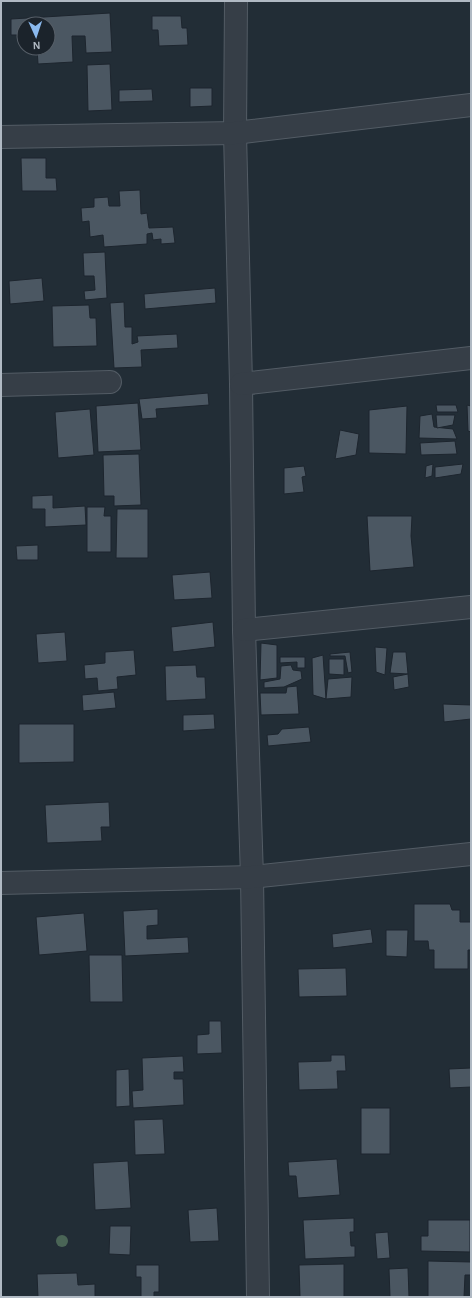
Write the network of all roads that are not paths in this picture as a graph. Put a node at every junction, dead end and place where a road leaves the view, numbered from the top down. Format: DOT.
graph roads {
  1 [pos="236,1"];
  2 [pos="471,105"];
  3 [pos="235,133"];
  4 [pos="1,137"];
  5 [pos="471,358"];
  6 [pos="110,382"];
  7 [pos="241,384"];
  8 [pos="1,385"];
  9 [pos="471,607"];
  10 [pos="244,630"];
  11 [pos="463,854"];
  12 [pos="471,871"];
  13 [pos="252,877"];
  14 [pos="1,883"];
  15 [pos="258,1297"];
  1 -- 3 [label="street"];
  2 -- 3 [label="street"];
  3 -- 4 [label="street"];
  3 -- 7 [label="street"];
  5 -- 7 [label="street"];
  6 -- 8 [label="street"];
  7 -- 10 [label="street"];
  9 -- 10 [label="street"];
  10 -- 13 [label="street"];
  11 -- 12 [label="street"];
  11 -- 13 [label="street"];
  13 -- 14 [label="street"];
  13 -- 15 [label="street"];
}
